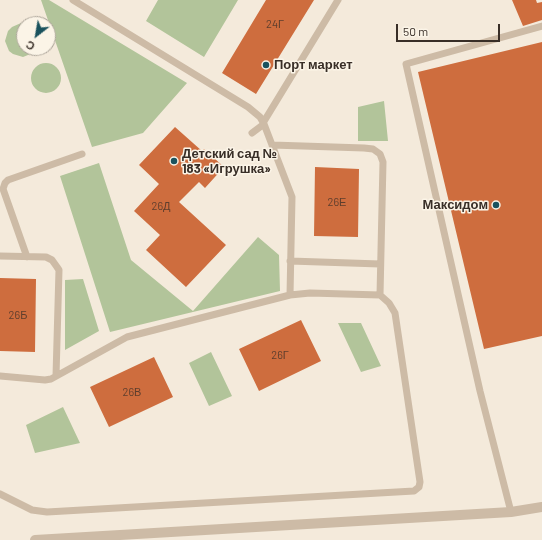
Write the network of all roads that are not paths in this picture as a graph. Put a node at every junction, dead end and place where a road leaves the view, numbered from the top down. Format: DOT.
graph roads {
  1 [pos="73,0"];
  2 [pos="338,0"];
  3 [pos="542,26"];
  4 [pos="264,124"];
  5 [pos="252,133"];
  6 [pos="272,144"];
  7 [pos="82,154"];
  8 [pos="0,256"];
  9 [pos="27,257"];
  10 [pos="290,261"];
  11 [pos="380,264"];
  12 [pos="290,295"];
  13 [pos="380,295"];
  14 [pos="0,376"];
  15 [pos="56,376"];
  16 [pos="0,494"];
  17 [pos="542,507"];
  18 [pos="511,512"];
  19 [pos="35,540"];
  1 -- 4 [label="lane"];
  2 -- 4 [label="lane"];
  3 -- 18 [label="lane"];
  4 -- 5 [label="lane"];
  4 -- 6 [label="lane"];
  6 -- 10 [label="lane"];
  6 -- 11 [label="lane"];
  7 -- 9 [label="lane"];
  8 -- 9 [label="lane"];
  9 -- 15 [label="lane"];
  10 -- 11 [label="lane"];
  10 -- 12 [label="lane"];
  11 -- 13 [label="lane"];
  12 -- 13 [label="lane"];
  12 -- 15 [label="lane"];
  13 -- 16 [label="lane"];
  14 -- 15 [label="lane"];
  17 -- 18 [label="street"];
  18 -- 19 [label="street"];
}
